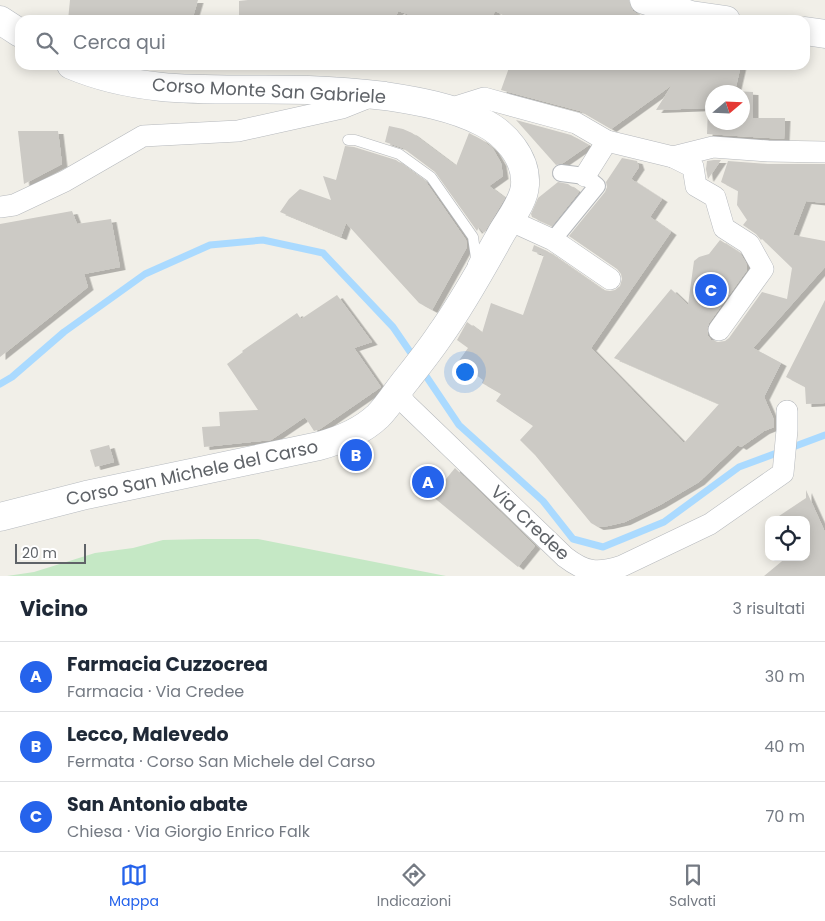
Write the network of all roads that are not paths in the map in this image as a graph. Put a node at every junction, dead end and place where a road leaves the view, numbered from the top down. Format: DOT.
graph roads {
  1 [pos="644,0"];
  2 [pos="691,15"];
  3 [pos="0,20"];
  4 [pos="15,30"];
  5 [pos="810,32"];
  6 [pos="825,34"];
  7 [pos="83,70"];
  8 [pos="375,95"];
  9 [pos="449,109"];
  10 [pos="348,140"];
  11 [pos="607,141"];
  12 [pos="825,152"];
  13 [pos="673,157"];
  14 [pos="561,173"];
  15 [pos="585,176"];
  16 [pos="0,207"];
  17 [pos="509,220"];
  18 [pos="553,240"];
  19 [pos="610,279"];
  20 [pos="464,297"];
  21 [pos="719,330"];
  22 [pos="440,336"];
  23 [pos="397,392"];
  24 [pos="787,420"];
  25 [pos="0,517"];
  1 -- 2 [label="main road"];
  3 -- 4 [label="main road"];
  5 -- 6 [label="main road"];
  7 -- 8 [label="main road, Corso Monte San Gabriele"];
  8 -- 9 [label="main road, Corso Monte San Gabriele"];
  8 -- 16 [label="street"];
  9 -- 11 [label="street"];
  9 -- 17 [label="main road, Corso Monte San Gabriele"];
  10 -- 20 [label="lane"];
  11 -- 13 [label="street"];
  11 -- 15 [label="street"];
  12 -- 13 [label="street"];
  13 -- 21 [label="street"];
  14 -- 15 [label="street"];
  15 -- 18 [label="street"];
  17 -- 18 [label="street"];
  17 -- 20 [label="main road, Corso Monte San Gabriele"];
  18 -- 19 [label="street"];
  20 -- 22 [label="main road, Corso Monte San Gabriele"];
  22 -- 23 [label="main road, Corso San Michele del Carso"];
  23 -- 24 [label="street, Via Credee"];
  23 -- 25 [label="main road, Corso San Michele del Carso"];
}
